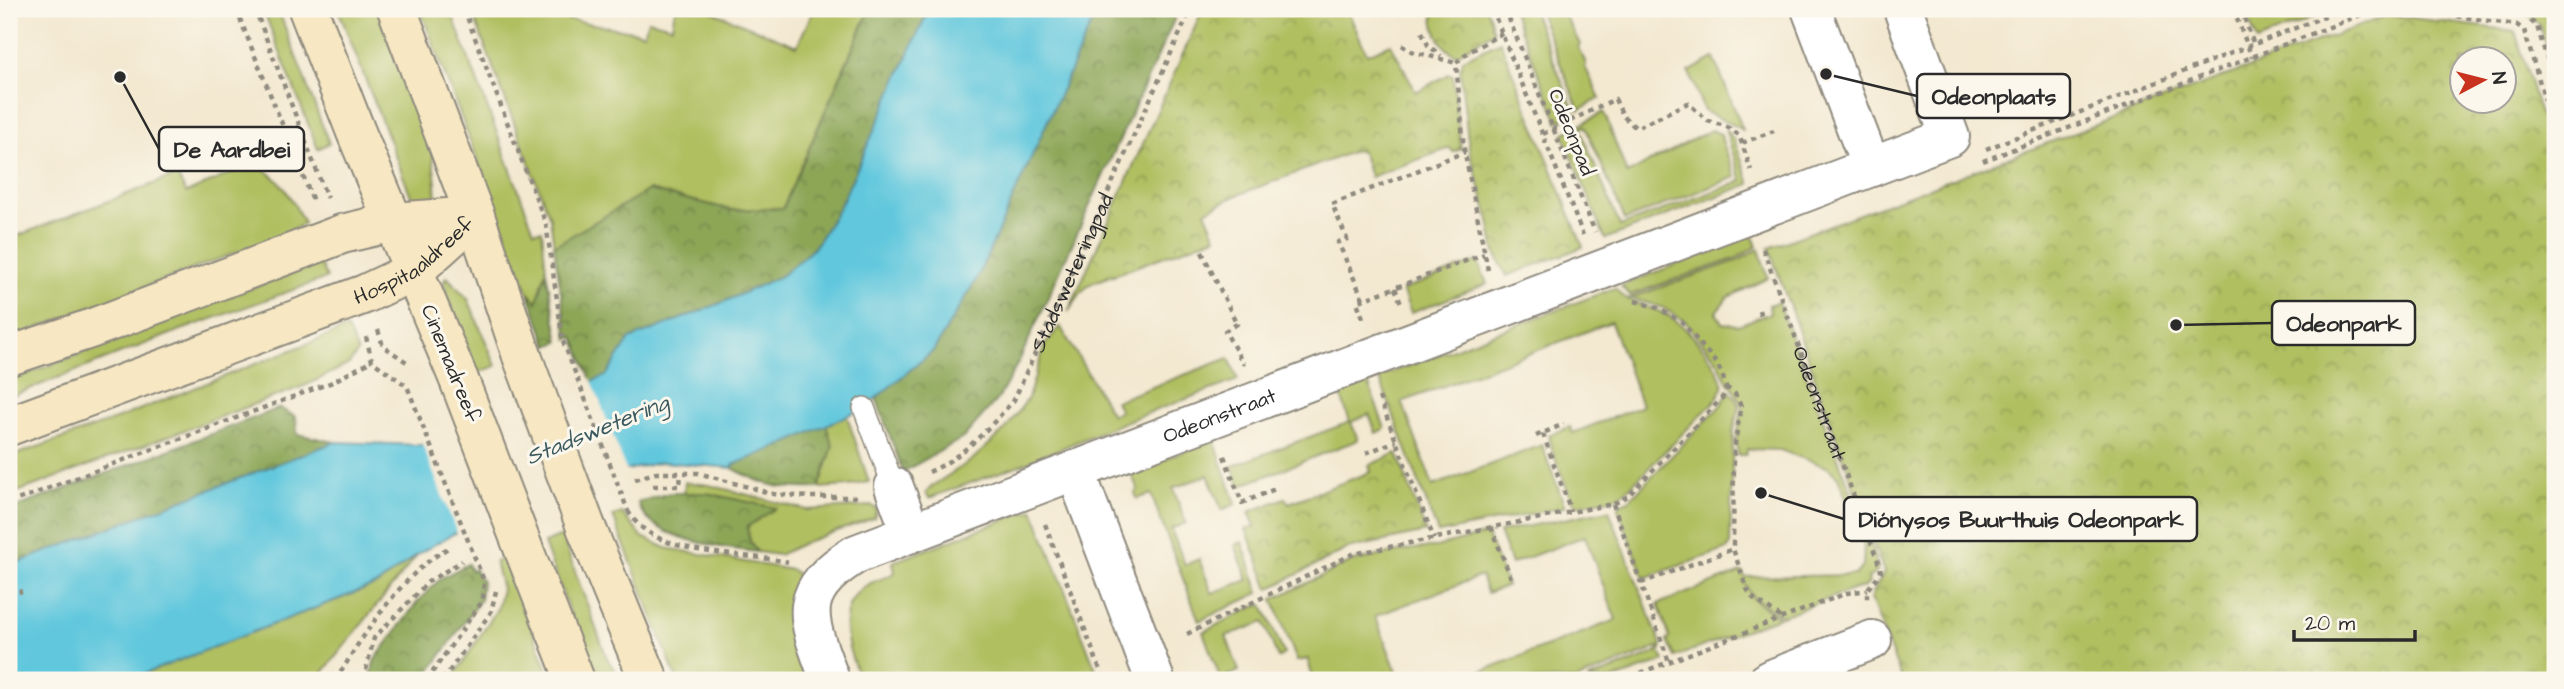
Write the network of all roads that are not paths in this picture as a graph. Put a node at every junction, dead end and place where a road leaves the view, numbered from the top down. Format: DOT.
graph roads {
  1 [pos="308,9"];
  2 [pos="397,9"];
  3 [pos="1811,9"];
  4 [pos="1903,9"];
  5 [pos="1871,167"];
  6 [pos="475,216"];
  7 [pos="393,222"];
  8 [pos="414,271"];
  9 [pos="9,356"];
  10 [pos="863,408"];
  11 [pos="9,426"];
  12 [pos="1075,470"];
  13 [pos="894,487"];
  14 [pos="911,533"];
  15 [pos="1870,624"];
  16 [pos="575,680"];
  17 [pos="649,680"];
  18 [pos="830,680"];
  19 [pos="1155,680"];
  20 [pos="1769,680"];
  1 -- 7 [label="main road, Cinemadreef"];
  2 -- 6 [label="main road"];
  3 -- 5 [label="street"];
  4 -- 5 [label="street"];
  5 -- 12 [label="street, Odeonstraat"];
  6 -- 7 [label="main road, Hospitaaldreef"];
  6 -- 8 [label="main road, Hospitaaldreef"];
  6 -- 17 [label="main road, bridge"];
  7 -- 8 [label="main road, Cinemadreef"];
  7 -- 9 [label="main road, Hospitaaldreef"];
  8 -- 11 [label="main road, Hospitaaldreef"];
  8 -- 16 [label="main road, Cinemadreef, bridge"];
  10 -- 13 [label="lane"];
  12 -- 14 [label="street, Odeonstraat"];
  12 -- 19 [label="street"];
  13 -- 14 [label="street"];
  14 -- 18 [label="street, Odeonstraat"];
  15 -- 20 [label="street"];
}
